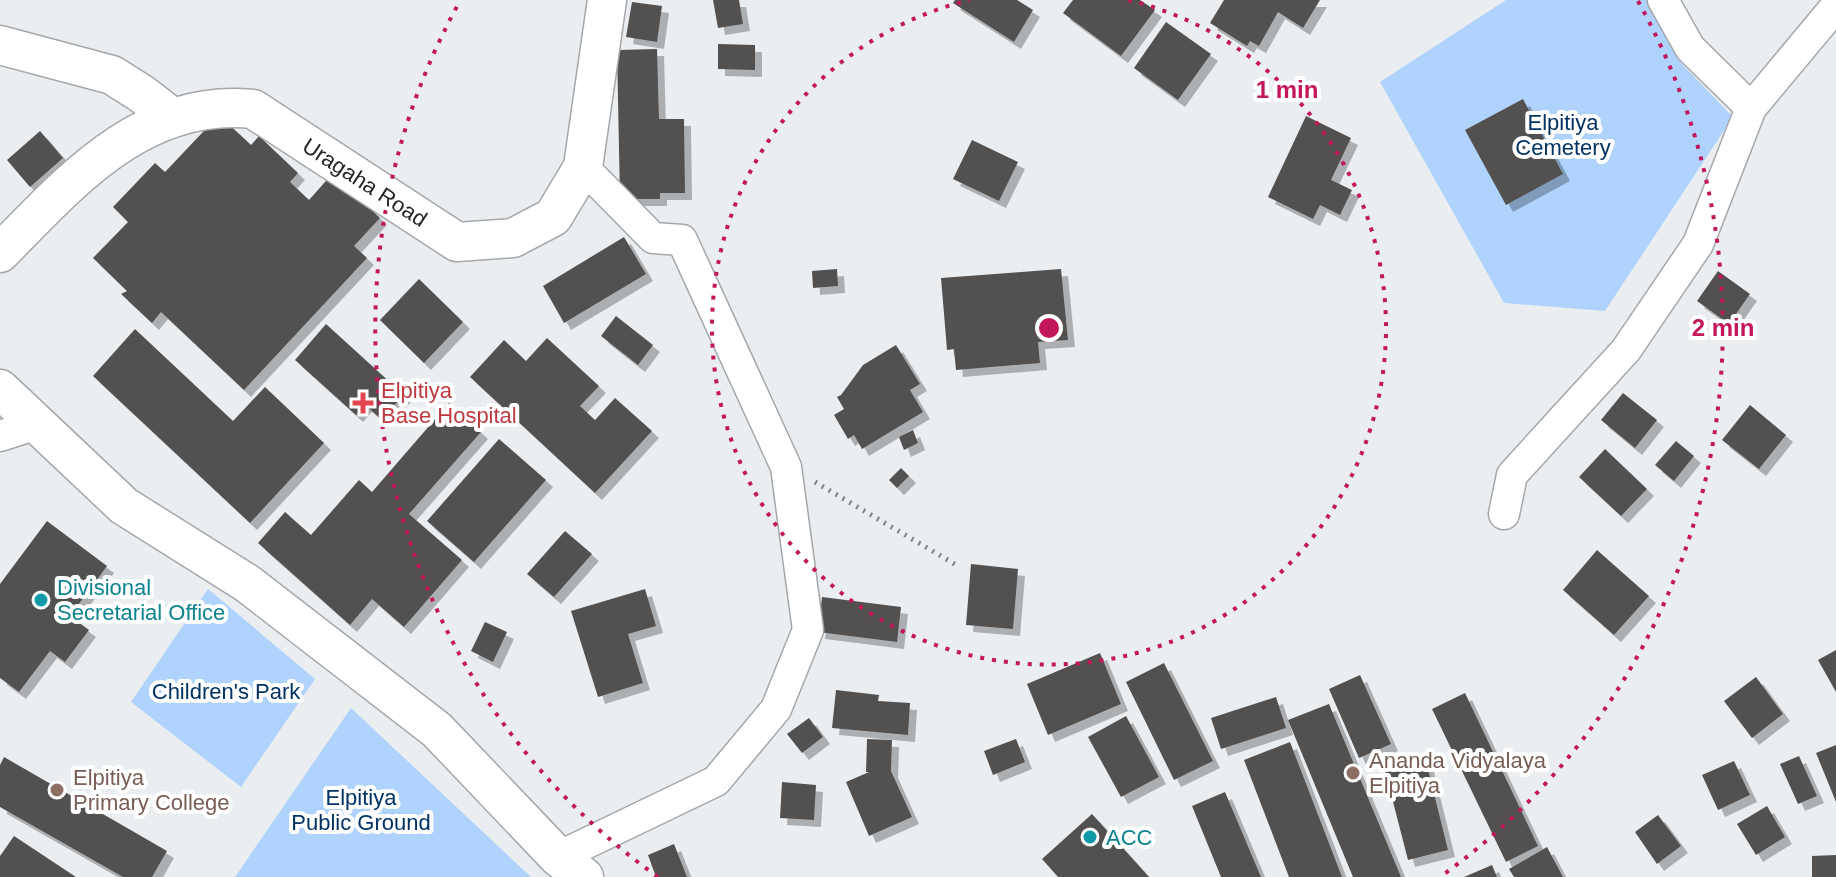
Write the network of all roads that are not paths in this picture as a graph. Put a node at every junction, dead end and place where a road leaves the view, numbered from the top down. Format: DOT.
graph roads {
  1 [pos="607,0"];
  2 [pos="1663,0"];
  3 [pos="1836,6"];
  4 [pos="0,45"];
  5 [pos="1751,108"];
  6 [pos="173,118"];
  7 [pos="583,167"];
  8 [pos="0,253"];
  9 [pos="0,389"];
  10 [pos="37,424"];
  11 [pos="0,436"];
  12 [pos="1504,514"];
  13 [pos="571,867"];
  1 -- 7 [label="main road, Uragaha Road"];
  2 -- 5 [label="street"];
  3 -- 5 [label="street"];
  4 -- 6 [label="main road"];
  5 -- 12 [label="street"];
  6 -- 7 [label="main road, Uragaha Road"];
  6 -- 8 [label="main road, Uragaha Road"];
  7 -- 13 [label="street"];
  9 -- 10 [label="main road"];
  10 -- 11 [label="street"];
  10 -- 13 [label="main road"];
}
